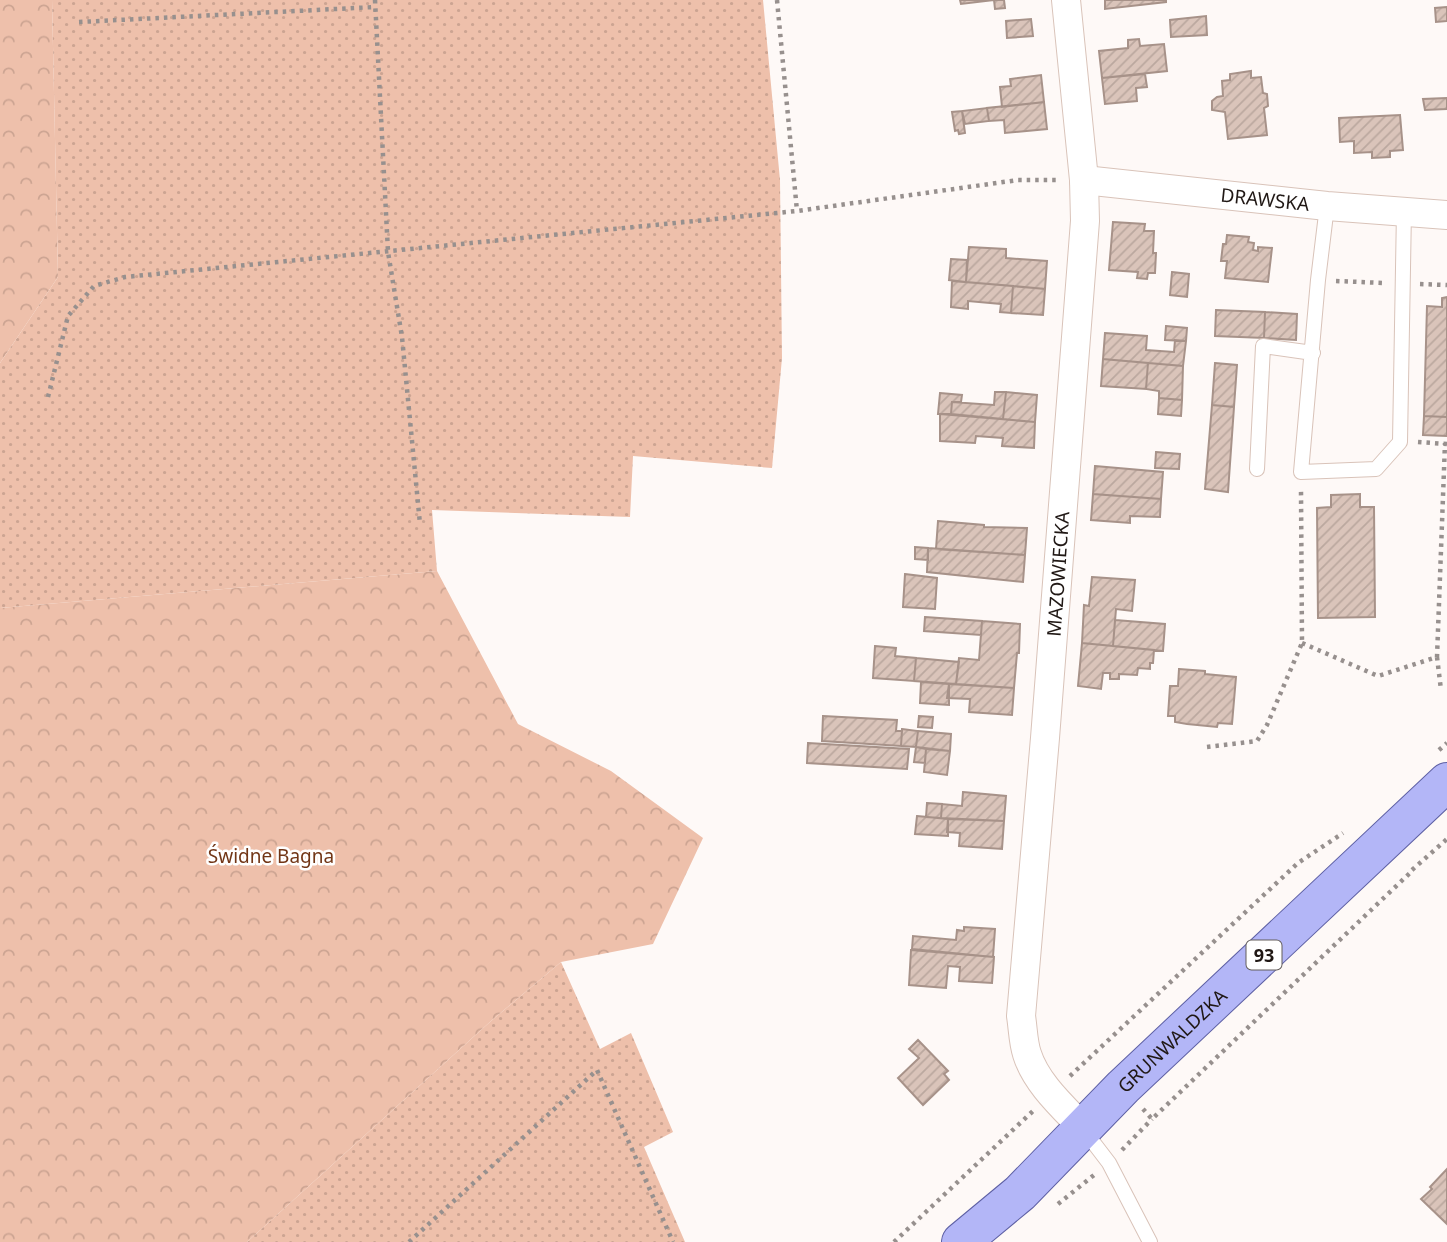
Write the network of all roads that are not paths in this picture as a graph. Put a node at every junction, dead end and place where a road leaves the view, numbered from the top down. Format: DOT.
graph roads {
  1 [pos="1066,0"];
  2 [pos="1084,180"];
  3 [pos="1327,206"];
  4 [pos="1404,210"];
  5 [pos="1447,215"];
  6 [pos="1313,353"];
  7 [pos="1257,469"];
  8 [pos="1442,767"];
  9 [pos="1083,1128"];
  10 [pos="961,1242"];
  11 [pos="1150,1242"];
  1 -- 2 [label="street, MAZOWIECKA"];
  2 -- 3 [label="street, DRAWSKA"];
  2 -- 9 [label="street, MAZOWIECKA"];
  3 -- 4 [label="street, DRAWSKA"];
  3 -- 6 [label="lane"];
  4 -- 5 [label="street, DRAWSKA"];
  4 -- 6 [label="lane"];
  6 -- 7 [label="lane"];
  8 -- 9 [label="main road, GRUNWALDZKA / 93"];
  9 -- 10 [label="main road, GRUNWALDZKA / 93"];
  9 -- 11 [label="lane"];
}
